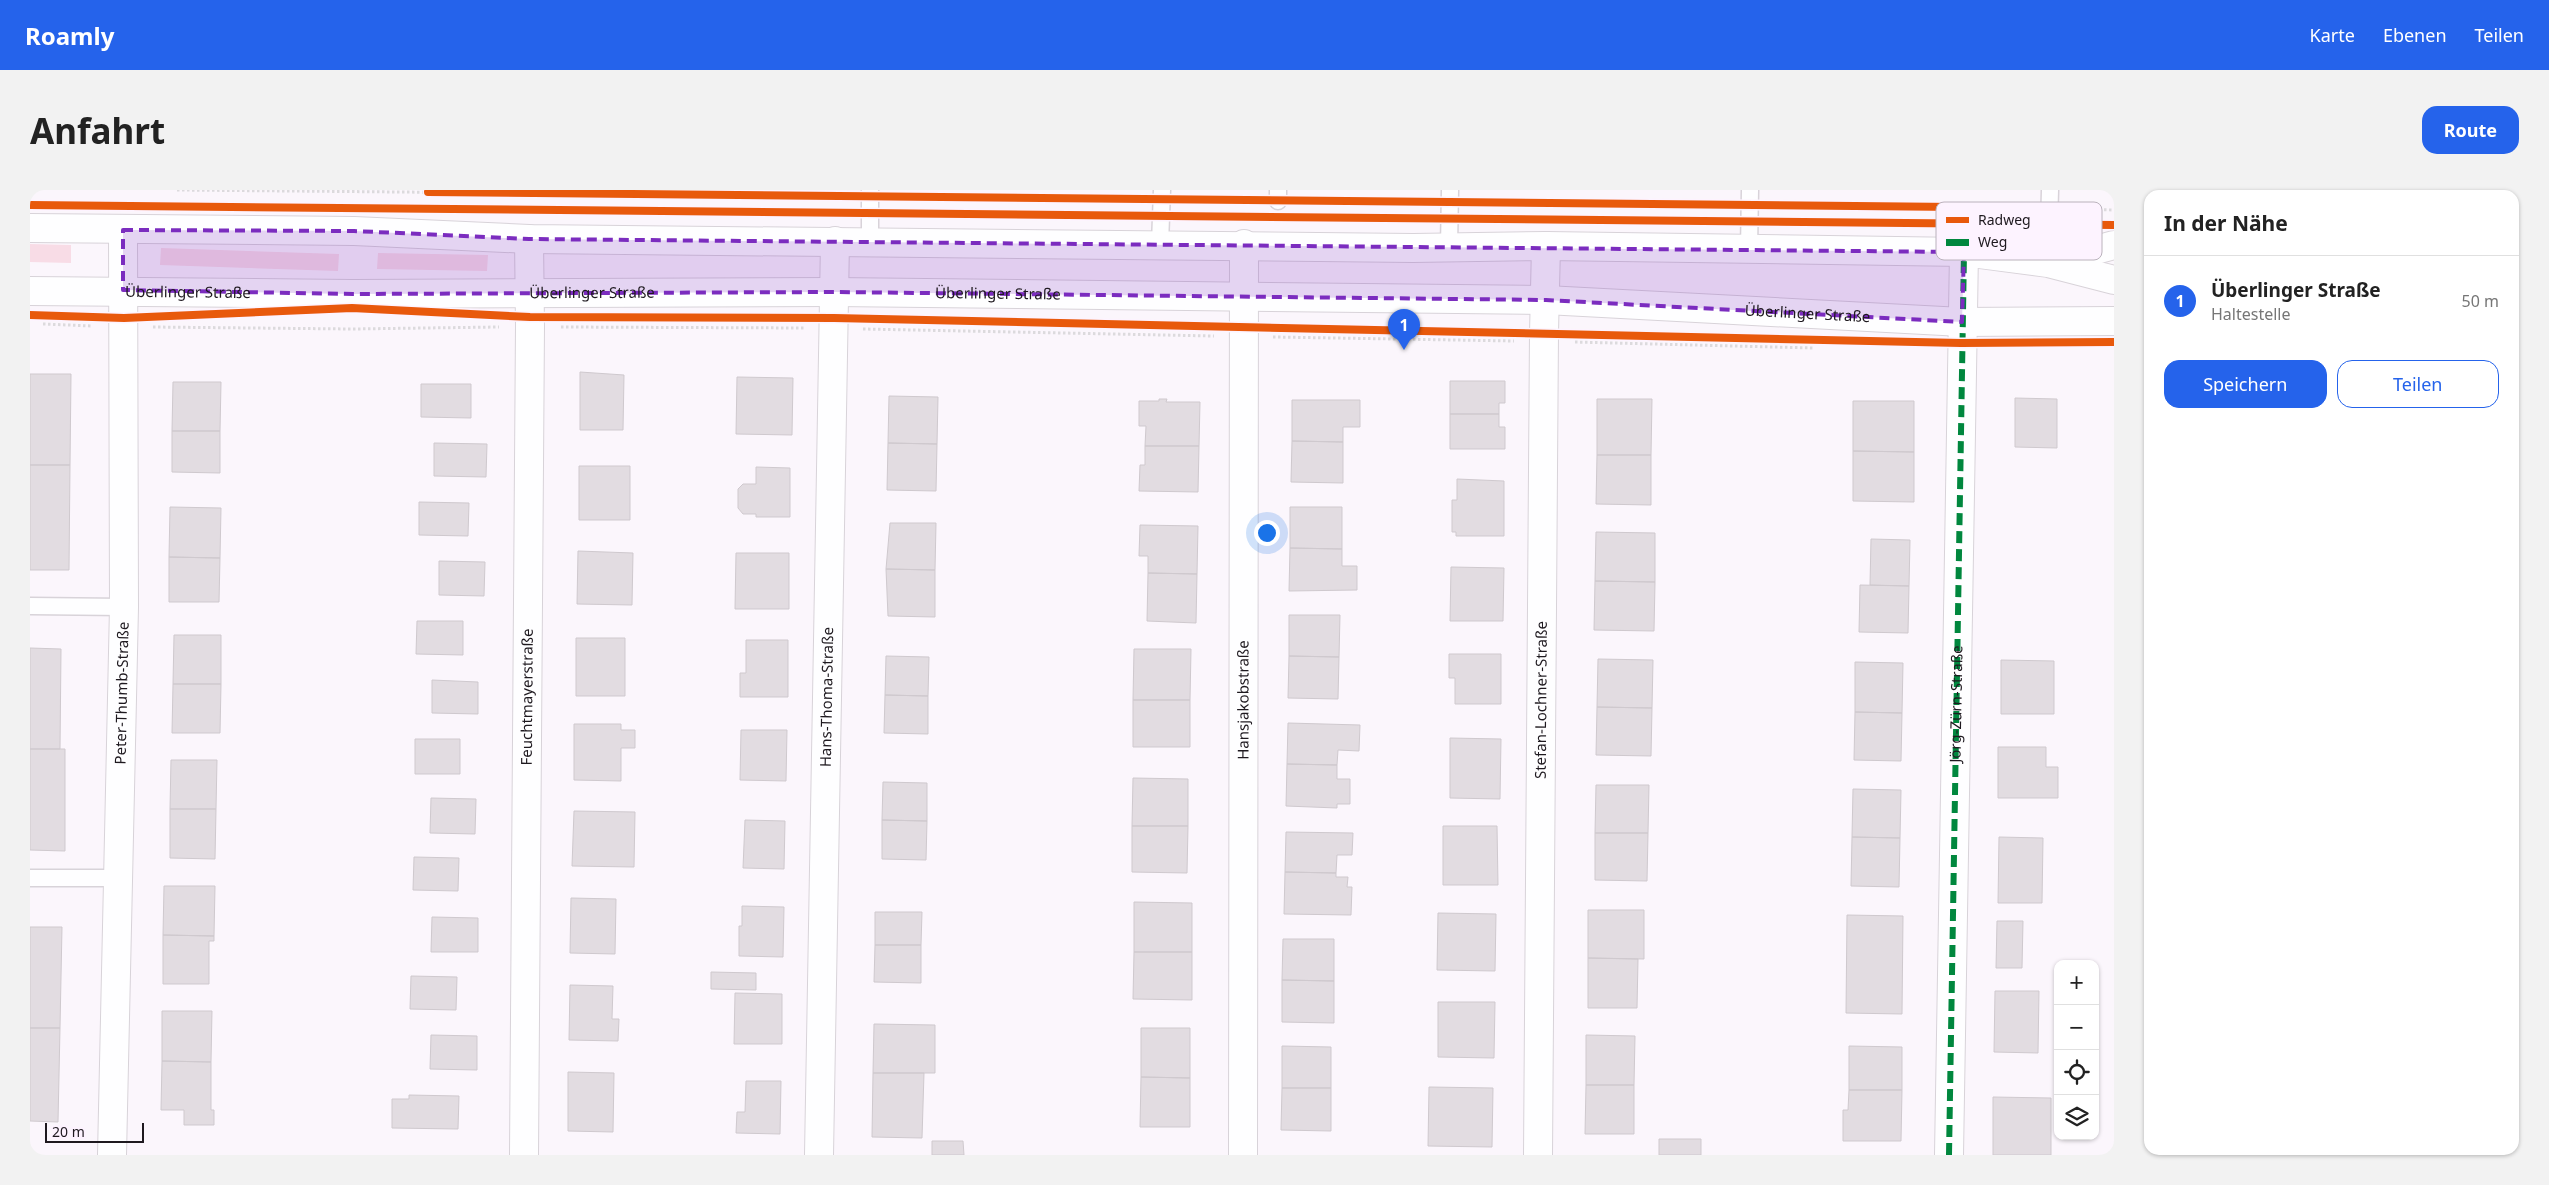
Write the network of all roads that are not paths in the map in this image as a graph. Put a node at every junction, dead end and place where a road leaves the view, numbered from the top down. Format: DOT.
graph roads {
  1 [pos="870,193"];
  2 [pos="1162,195"];
  3 [pos="1450,196"];
  4 [pos="1749,198"];
  5 [pos="30,228"];
  6 [pos="122,230"];
  7 [pos="529,239"];
  8 [pos="835,241"];
  9 [pos="870,242"];
  10 [pos="1160,244"];
  11 [pos="1244,244"];
  12 [pos="1546,246"];
  13 [pos="1449,247"];
  14 [pos="1749,249"];
  15 [pos="1936,252"];
  16 [pos="1964,260"];
  17 [pos="2025,260"];
  18 [pos="2055,260"];
  19 [pos="2065,260"];
  20 [pos="2055,264"];
  21 [pos="2114,280"];
  22 [pos="123,290"];
  23 [pos="528,292"];
  24 [pos="834,292"];
  25 [pos="1244,298"];
  26 [pos="1546,300"];
  27 [pos="35,303"];
  28 [pos="2114,321"];
  29 [pos="1962,322"];
  30 [pos="30,606"];
  31 [pos="124,607"];
  32 [pos="30,878"];
  33 [pos="117,878"];
  34 [pos="112,1155"];
  35 [pos="524,1155"];
  36 [pos="819,1155"];
  37 [pos="1243,1155"];
  38 [pos="1538,1155"];
  39 [pos="1948,1155"];
  1 -- 9 [label="lane"];
  2 -- 10 [label="lane"];
  3 -- 13 [label="lane"];
  4 -- 14 [label="lane"];
  5 -- 6 [label="street"];
  6 -- 7 [label="street"];
  6 -- 22 [label="street, Peter-Thumb-Straße"];
  7 -- 8 [label="street"];
  7 -- 23 [label="street, Feuchtmayerstraße"];
  8 -- 9 [label="street"];
  8 -- 24 [label="street, Hans-Thoma-Straße"];
  9 -- 10 [label="street"];
  10 -- 11 [label="street"];
  11 -- 13 [label="street"];
  11 -- 25 [label="street, Hansjakobstraße"];
  12 -- 13 [label="street"];
  12 -- 14 [label="street"];
  12 -- 26 [label="street, Stefan-Lochner-Straße"];
  14 -- 15 [label="street"];
  16 -- 29 [label="street, Jörg-Zürn-Straße"];
  17 -- 20 [label="street"];
  18 -- 20 [label="lane"];
  19 -- 20 [label="street"];
  20 -- 21 [label="street"];
  22 -- 23 [label="street, Überlinger Straße"];
  22 -- 27 [label="street, Überlinger Straße"];
  22 -- 31 [label="street, Peter-Thumb-Straße"];
  23 -- 24 [label="street, Überlinger Straße"];
  23 -- 35 [label="street, Feuchtmayerstraße"];
  24 -- 25 [label="street, Überlinger Straße"];
  24 -- 36 [label="street, Hans-Thoma-Straße"];
  25 -- 26 [label="street, Überlinger Straße"];
  25 -- 37 [label="street, Hansjakobstraße"];
  26 -- 29 [label="street, Überlinger Straße"];
  26 -- 38 [label="street, Stefan-Lochner-Straße"];
  28 -- 29 [label="street, Überlinger Straße"];
  29 -- 39 [label="street, Jörg-Zürn-Straße"];
  30 -- 31 [label="lane"];
  31 -- 33 [label="street, Peter-Thumb-Straße"];
  32 -- 33 [label="lane"];
  33 -- 34 [label="street, Peter-Thumb-Straße"];
}
